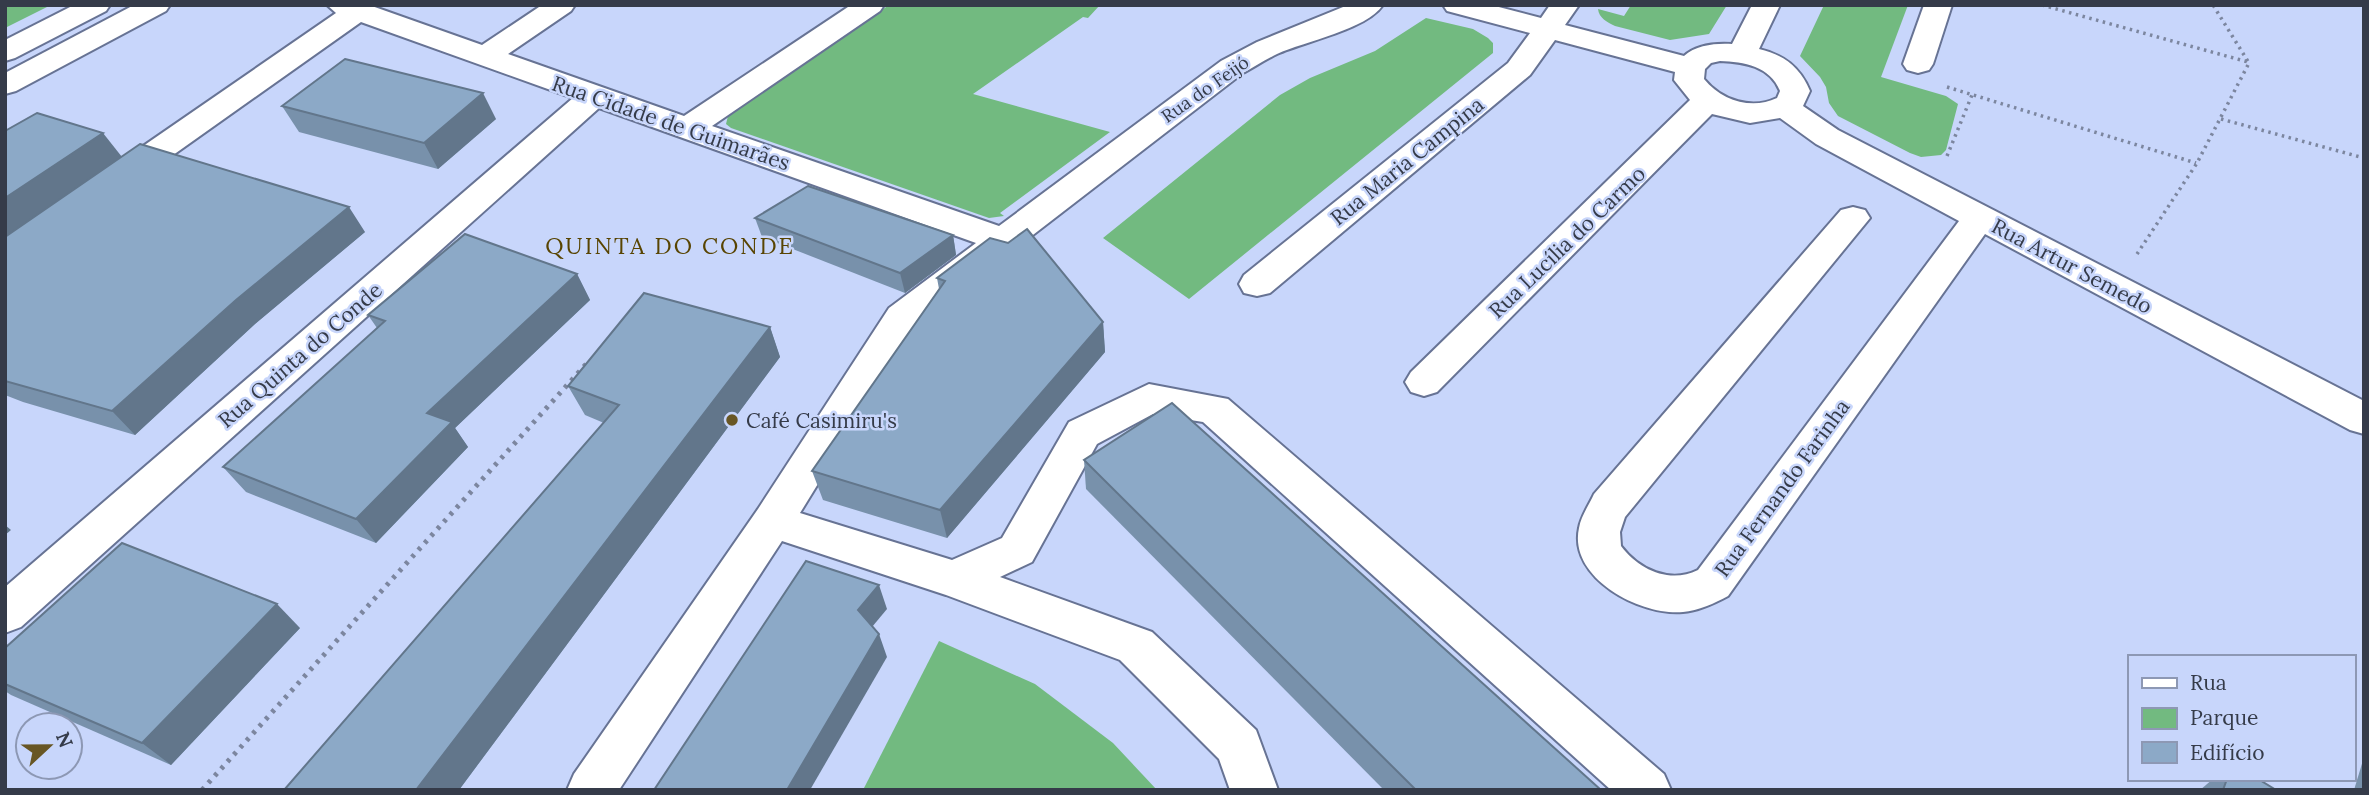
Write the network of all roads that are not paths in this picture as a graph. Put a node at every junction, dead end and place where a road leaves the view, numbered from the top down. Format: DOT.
graph roads {
  1 [pos="96,5"];
  2 [pos="156,5"];
  3 [pos="561,5"];
  4 [pos="870,5"];
  5 [pos="1369,5"];
  6 [pos="1457,5"];
  7 [pos="1766,5"];
  8 [pos="1938,5"];
  9 [pos="349,8"];
  10 [pos="1557,17"];
  11 [pos="5,52"];
  12 [pos="1742,53"];
  13 [pos="484,57"];
  14 [pos="1918,64"];
  15 [pos="1690,67"];
  16 [pos="5,85"];
  17 [pos="594,96"];
  18 [pos="1707,100"];
  19 [pos="1784,107"];
  20 [pos="688,128"];
  21 [pos="96,194"];
  22 [pos="1980,217"];
  23 [pos="1853,218"];
  24 [pos="1002,240"];
  25 [pos="1257,284"];
  26 [pos="1424,382"];
  27 [pos="2364,419"];
  28 [pos="773,521"];
  29 [pos="954,579"];
  30 [pos="5,614"];
  31 [pos="592,790"];
  32 [pos="1254,790"];
  33 [pos="1647,790"];
  1 -- 11 [label="street"];
  2 -- 16 [label="street"];
  3 -- 13 [label="street"];
  4 -- 20 [label="street"];
  5 -- 24 [label="street, Rua do Feijó"];
  6 -- 10 [label="street"];
  7 -- 12 [label="street"];
  8 -- 14 [label="street"];
  9 -- 13 [label="street, Rua Cidade de Guimarães"];
  9 -- 21 [label="street"];
  10 -- 15 [label="street"];
  10 -- 25 [label="street, Rua Maria Campina"];
  12 -- 15 [label="street"];
  12 -- 19 [label="street"];
  13 -- 17 [label="street, Rua Cidade de Guimarães"];
  15 -- 18 [label="street"];
  17 -- 20 [label="street, Rua Cidade de Guimarães"];
  17 -- 30 [label="street, Rua Quinta do Conde"];
  18 -- 19 [label="street"];
  18 -- 26 [label="street, Rua Lucília do Carmo"];
  19 -- 22 [label="street, Rua Artur Semedo"];
  20 -- 24 [label="street, Rua Cidade de Guimarães"];
  22 -- 23 [label="street, Rua Fernando Farinha"];
  22 -- 27 [label="street, Rua Artur Semedo"];
  24 -- 28 [label="street"];
  28 -- 29 [label="street"];
  28 -- 31 [label="street"];
  29 -- 32 [label="street"];
  29 -- 33 [label="street"];
}
